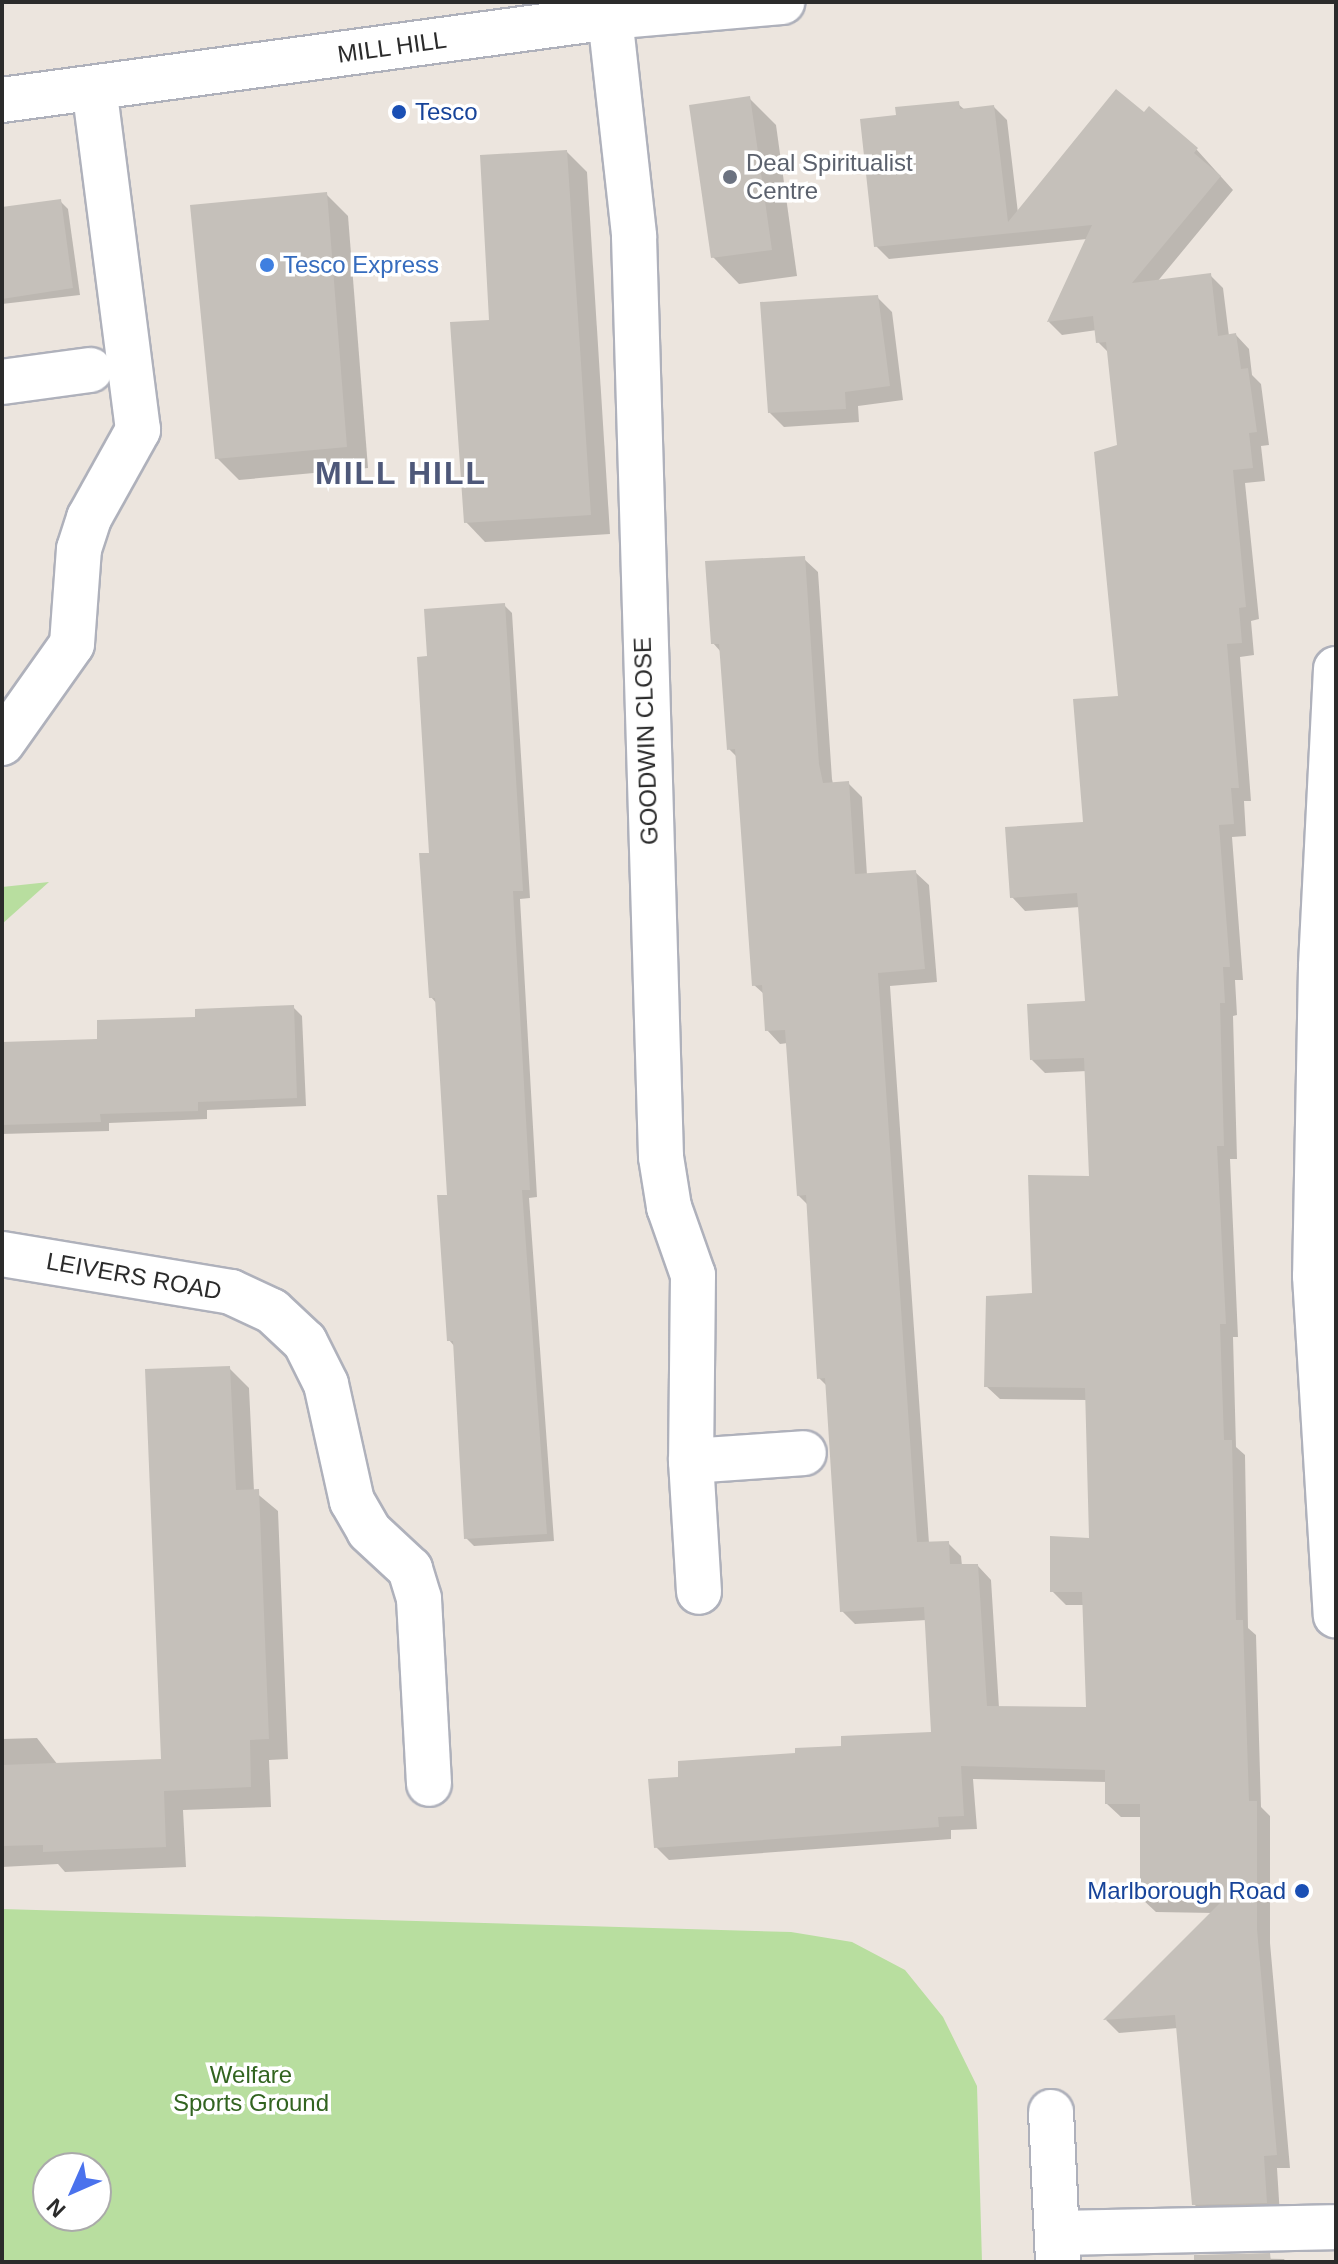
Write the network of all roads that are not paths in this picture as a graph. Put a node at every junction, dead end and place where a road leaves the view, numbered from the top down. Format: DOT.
graph roads {
  1 [pos="782,2"];
  2 [pos="598,13"];
  3 [pos="94,88"];
  4 [pos="2,100"];
  5 [pos="90,370"];
  6 [pos="2,382"];
  7 [pos="1336,669"];
  8 [pos="2,743"];
  9 [pos="1328,967"];
  10 [pos="2,1254"];
  11 [pos="804,1453"];
  12 [pos="691,1461"];
  13 [pos="699,1592"];
  14 [pos="1336,1615"];
  15 [pos="429,1784"];
  16 [pos="1051,2112"];
  17 [pos="1336,2227"];
  18 [pos="1058,2247"];
  1 -- 2 [label="street, MILL HILL"];
  2 -- 3 [label="street, MILL HILL"];
  2 -- 12 [label="street, GOODWIN CLOSE"];
  3 -- 4 [label="street, MILL HILL"];
  3 -- 8 [label="street"];
  5 -- 6 [label="street"];
  7 -- 9 [label="street"];
  9 -- 14 [label="street"];
  10 -- 15 [label="street, LEIVERS ROAD"];
  11 -- 12 [label="street"];
  12 -- 13 [label="street, GOODWIN CLOSE"];
  16 -- 18 [label="street"];
  17 -- 18 [label="street"];
}
